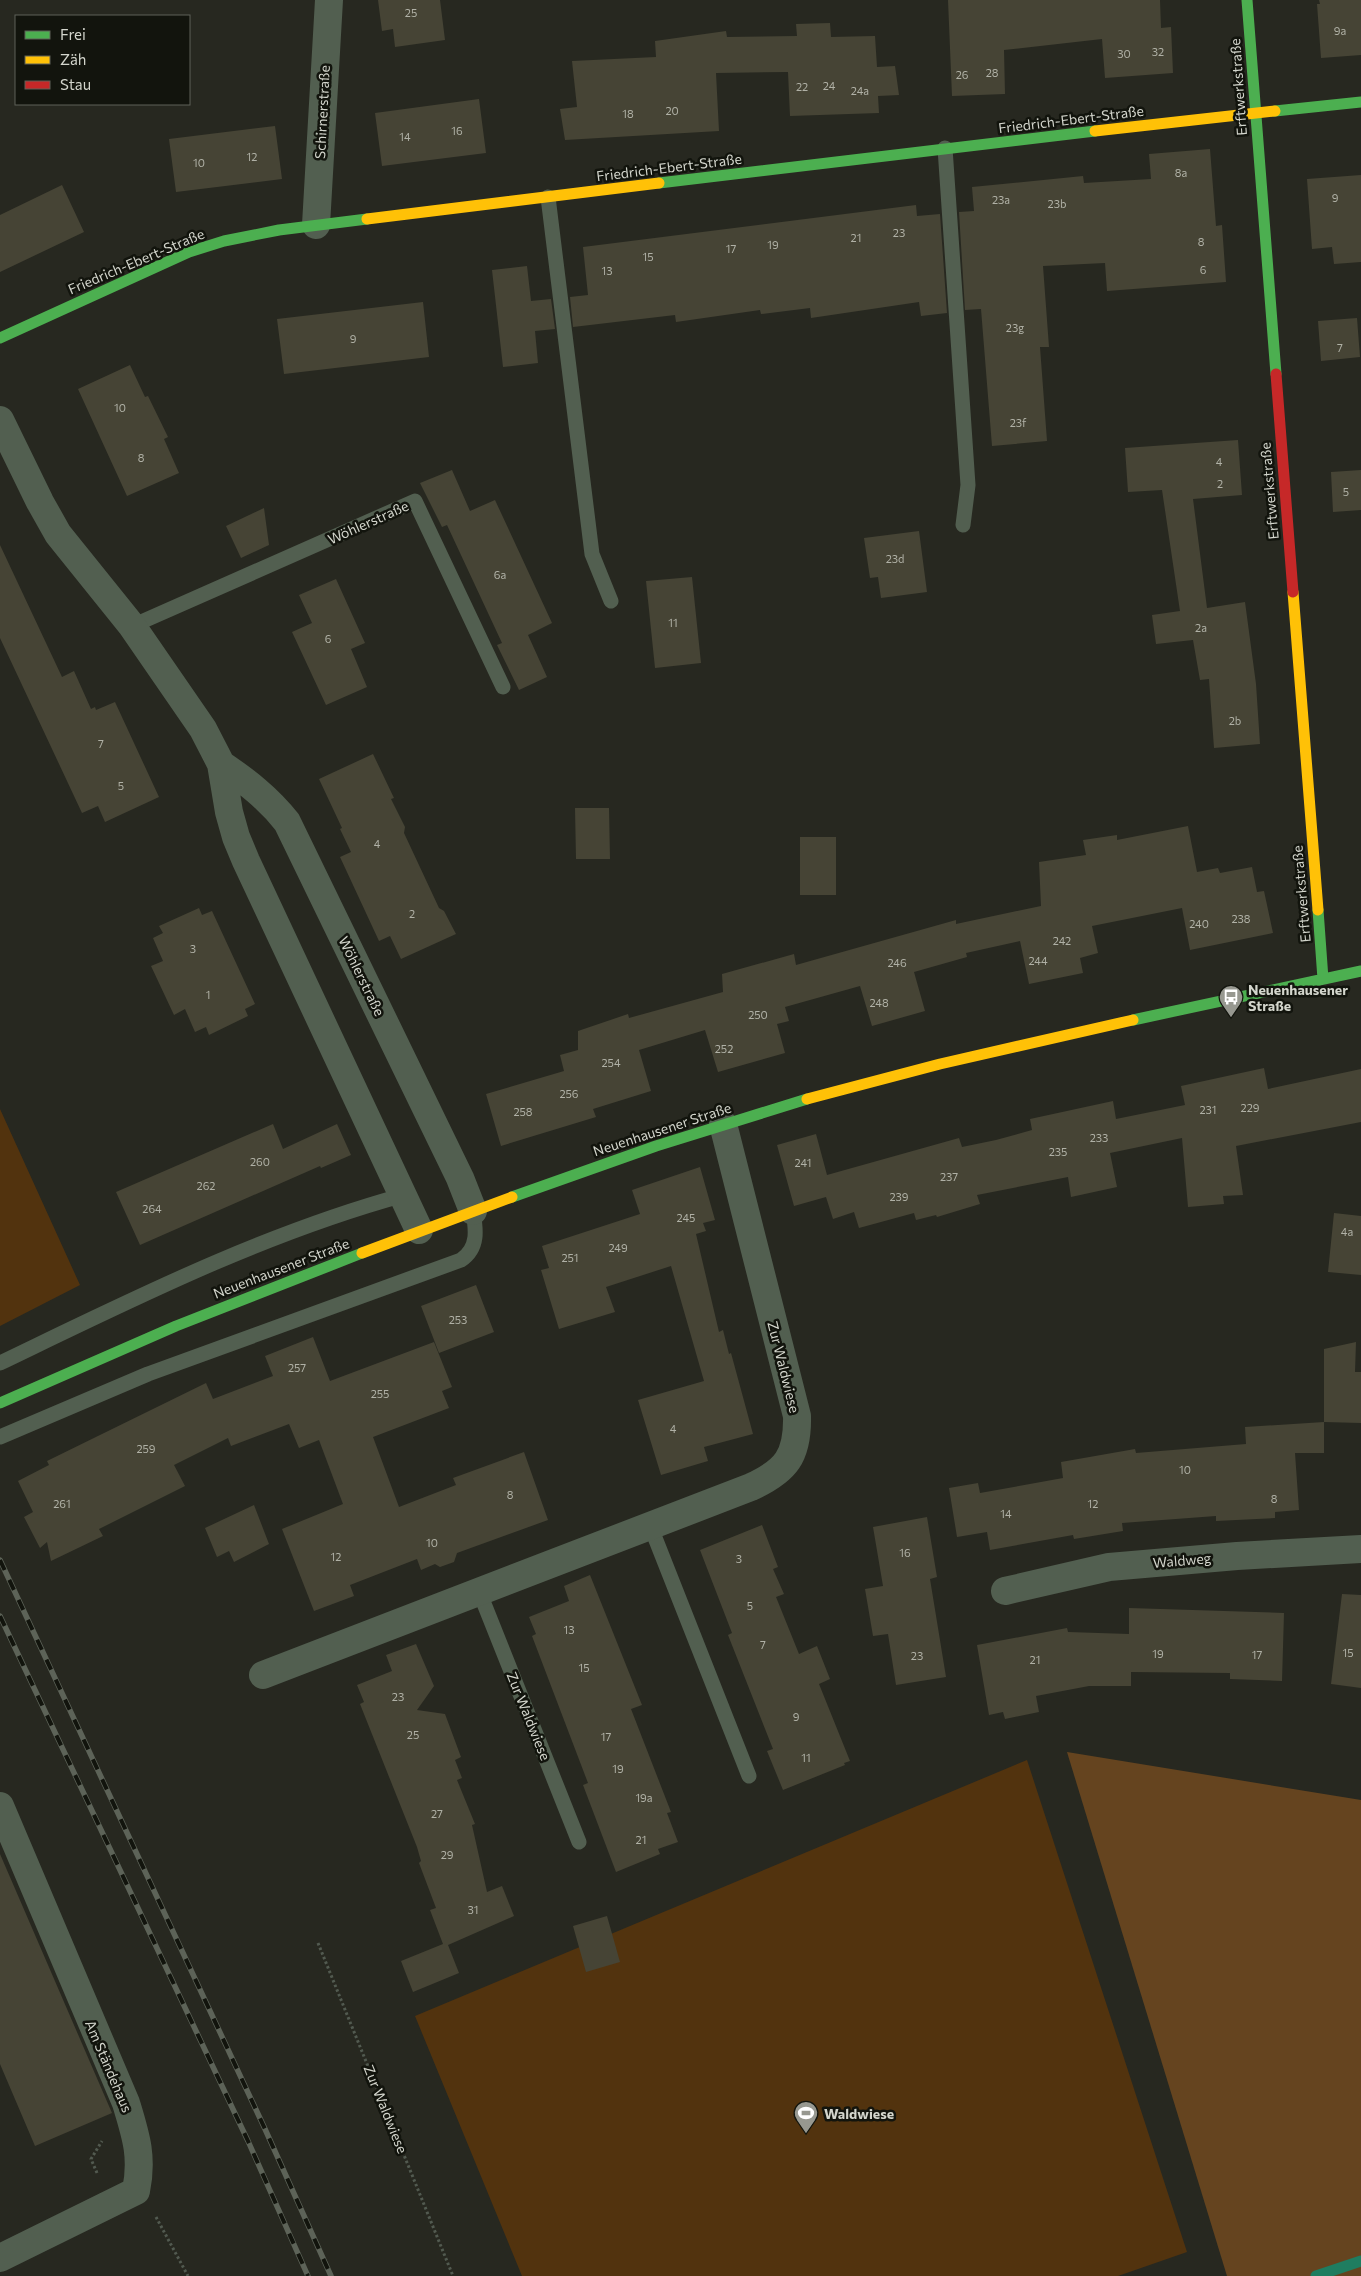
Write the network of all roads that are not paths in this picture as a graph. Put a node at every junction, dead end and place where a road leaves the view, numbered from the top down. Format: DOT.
graph roads {
  1 [pos="328,0"];
  2 [pos="1247,0"];
  3 [pos="1361,102"];
  4 [pos="1254,112"];
  5 [pos="944,148"];
  6 [pos="548,197"];
  7 [pos="316,225"];
  8 [pos="0,338"];
  9 [pos="0,420"];
  10 [pos="963,525"];
  11 [pos="611,601"];
  12 [pos="132,626"];
  13 [pos="503,688"];
  14 [pos="221,764"];
  15 [pos="1361,971"];
  16 [pos="1323,978"];
  17 [pos="723,1124"];
  18 [pos="404,1195"];
  19 [pos="473,1211"];
  20 [pos="419,1230"];
  21 [pos="0,1363"];
  22 [pos="0,1402"];
  23 [pos="0,1437"];
  24 [pos="650,1525"];
  25 [pos="1361,1549"];
  26 [pos="479,1591"];
  27 [pos="1005,1591"];
  28 [pos="264,1675"];
  29 [pos="749,1776"];
  30 [pos="0,1806"];
  31 [pos="579,1842"];
  32 [pos="0,2258"];
  1 -- 7 [label="street, Schirnerstraße"];
  2 -- 4 [label="street, Erftwerkstraße"];
  3 -- 4 [label="street, Friedrich-Ebert-Straße"];
  4 -- 5 [label="street, Friedrich-Ebert-Straße"];
  4 -- 16 [label="street, Erftwerkstraße"];
  5 -- 6 [label="street, Friedrich-Ebert-Straße"];
  5 -- 10 [label="lane"];
  6 -- 7 [label="street, Friedrich-Ebert-Straße"];
  6 -- 11 [label="lane"];
  7 -- 8 [label="street, Friedrich-Ebert-Straße"];
  9 -- 12 [label="street, Wöhlerstraße"];
  12 -- 13 [label="lane, Wöhlerstraße"];
  12 -- 14 [label="street, Wöhlerstraße"];
  14 -- 18 [label="street, Wöhlerstraße"];
  14 -- 19 [label="street, Wöhlerstraße"];
  15 -- 16 [label="street, Neuenhausener Straße"];
  16 -- 17 [label="street, Neuenhausener Straße"];
  17 -- 19 [label="street, Neuenhausener Straße"];
  17 -- 24 [label="street, Zur Waldwiese"];
  18 -- 20 [label="street, Wöhlerstraße"];
  18 -- 21 [label="lane"];
  19 -- 20 [label="street, Neuenhausener Straße"];
  19 -- 23 [label="lane"];
  20 -- 22 [label="street, Neuenhausener Straße"];
  24 -- 26 [label="street, Zur Waldwiese"];
  24 -- 29 [label="lane"];
  25 -- 27 [label="street, Waldweg"];
  26 -- 28 [label="street, Zur Waldwiese"];
  26 -- 31 [label="lane, Zur Waldwiese"];
  30 -- 32 [label="street, Am Ständehaus"];
}
